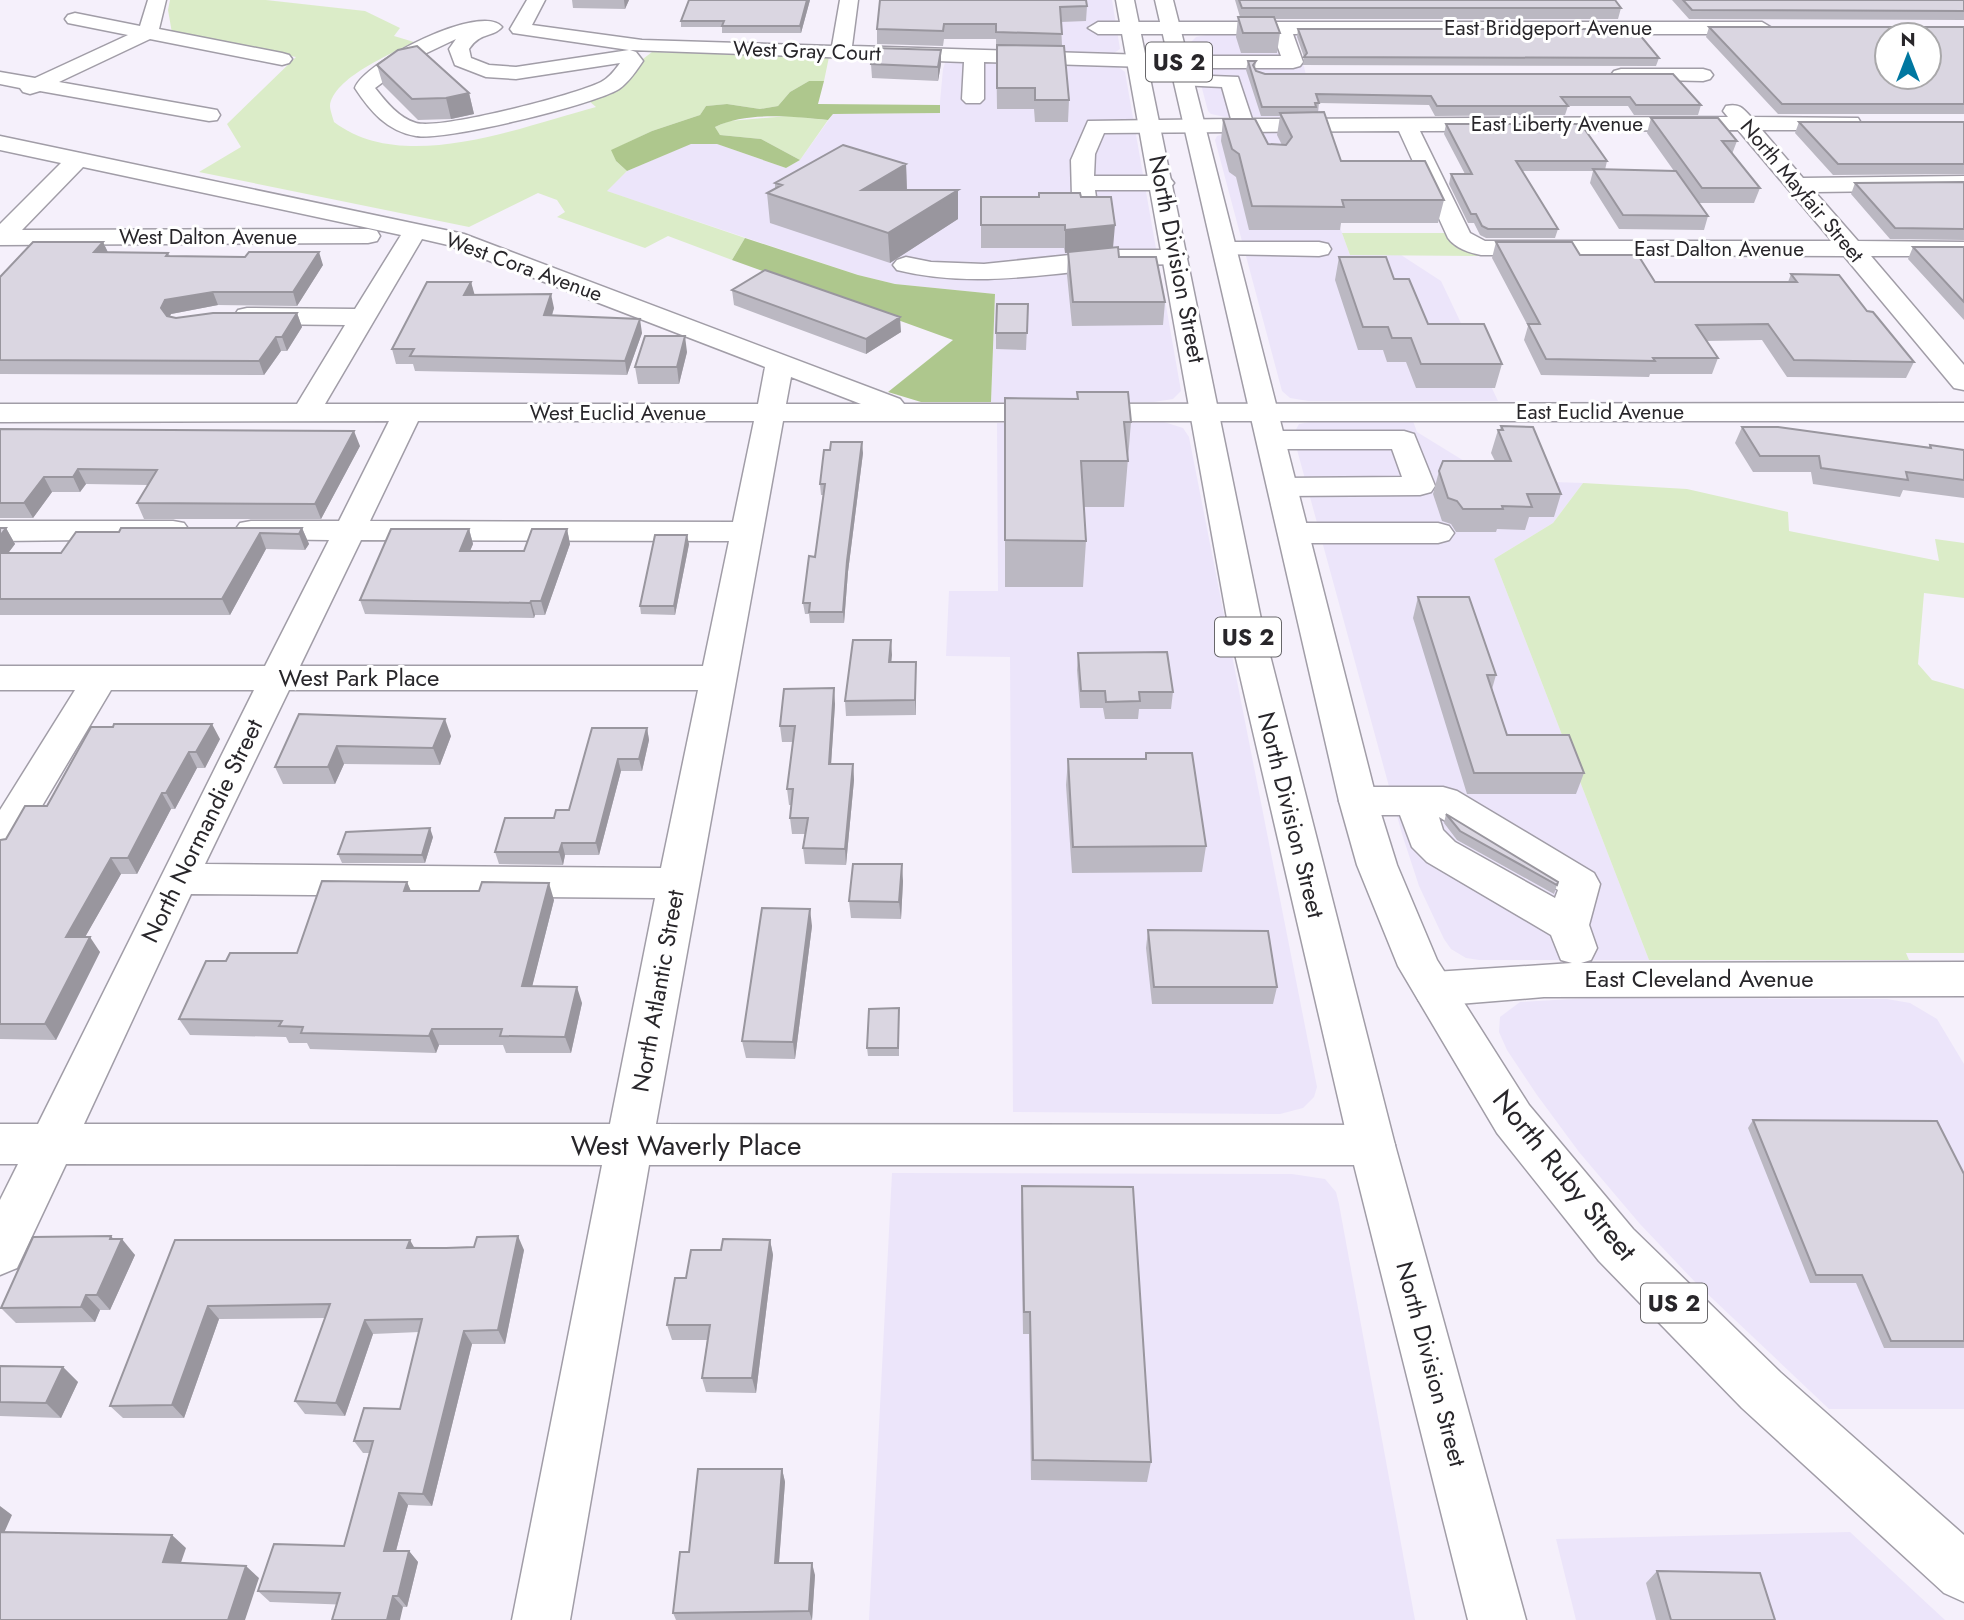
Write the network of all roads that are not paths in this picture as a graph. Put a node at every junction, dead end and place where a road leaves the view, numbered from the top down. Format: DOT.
graph roads {
  1 [pos="157,0"];
  2 [pos="536,0"];
  3 [pos="849,0"];
  4 [pos="1125,0"];
  5 [pos="1164,0"];
  6 [pos="1648,9"];
  7 [pos="75,19"];
  8 [pos="521,27"];
  9 [pos="480,28"];
  10 [pos="1098,28"];
  11 [pos="1131,28"];
  12 [pos="1172,28"];
  13 [pos="1281,28"];
  14 [pos="1664,28"];
  15 [pos="1787,28"];
  16 [pos="148,33"];
  17 [pos="636,51"];
  18 [pos="841,52"];
  19 [pos="974,56"];
  20 [pos="282,59"];
  21 [pos="1138,61"];
  22 [pos="1181,72"];
  23 [pos="1312,74"];
  24 [pos="1606,75"];
  25 [pos="1703,75"];
  26 [pos="0,78"];
  27 [pos="36,85"];
  28 [pos="973,99"];
  29 [pos="0,102"];
  30 [pos="209,115"];
  31 [pos="1744,123"];
  32 [pos="1868,123"];
  33 [pos="1150,124"];
  34 [pos="1195,124"];
  35 [pos="1251,124"];
  36 [pos="1406,124"];
  37 [pos="0,143"];
  38 [pos="1269,148"];
  39 [pos="78,159"];
  40 [pos="1162,183"];
  41 [pos="1964,183"];
  42 [pos="1796,186"];
  43 [pos="415,230"];
  44 [pos="0,237"];
  45 [pos="1225,248"];
  46 [pos="1319,249"];
  47 [pos="1851,249"];
  48 [pos="1964,249"];
  49 [pos="1176,257"];
  50 [pos="906,265"];
  51 [pos="218,316"];
  52 [pos="363,317"];
  53 [pos="780,363"];
  54 [pos="1964,382"];
  55 [pos="1964,412"];
  56 [pos="0,413"];
  57 [pos="408,413"];
  58 [pos="911,413"];
  59 [pos="305,414"];
  60 [pos="772,414"];
  61 [pos="1245,420"];
  62 [pos="1283,487"];
  63 [pos="350,530"];
  64 [pos="0,531"];
  65 [pos="748,532"];
  66 [pos="1294,533"];
  67 [pos="1438,533"];
  68 [pos="0,678"];
  69 [pos="100,678"];
  70 [pos="276,678"];
  71 [pos="718,678"];
  72 [pos="1358,802"];
  73 [pos="0,843"];
  74 [pos="178,878"];
  75 [pos="678,883"];
  76 [pos="1587,979"];
  77 [pos="1959,987"];
  78 [pos="1434,989"];
  79 [pos="0,1144"];
  80 [pos="52,1144"];
  81 [pos="630,1145"];
  82 [pos="1372,1145"];
  83 [pos="0,1252"];
  84 [pos="1964,1573"];
  85 [pos="541,1620"];
  86 [pos="1497,1620"];
  1 -- 16 [label="street"];
  2 -- 8 [label="street"];
  3 -- 18 [label="street"];
  4 -- 11 [label="street, North Division Street / US 2"];
  5 -- 12 [label="street, North Division Street / US 2"];
  6 -- 14 [label="street, North Mayfair Street"];
  7 -- 16 [label="street"];
  8 -- 9 [label="street, West Gray Court"];
  8 -- 17 [label="street, West Gray Court"];
  9 -- 17 [label="street"];
  9 -- 17 [label="street, West Gray Court"];
  10 -- 11 [label="street, East Bridgeport Avenue"];
  11 -- 12 [label="street, East Bridgeport Avenue"];
  11 -- 21 [label="street, North Division Street / US 2"];
  12 -- 13 [label="street, East Bridgeport Avenue"];
  12 -- 22 [label="street, North Division Street / US 2"];
  13 -- 14 [label="street, East Bridgeport Avenue"];
  13 -- 22 [label="street"];
  14 -- 15 [label="street, East Bridgeport Avenue"];
  14 -- 25 [label="street, North Mayfair Street"];
  16 -- 20 [label="street"];
  16 -- 27 [label="street"];
  17 -- 18 [label="street, West Gray Court"];
  18 -- 19 [label="street, West Gray Court"];
  19 -- 21 [label="street, West Gray Court"];
  19 -- 28 [label="street"];
  21 -- 22 [label="street, West Gray Court"];
  21 -- 33 [label="street, North Division Street / US 2"];
  22 -- 23 [label="street"];
  22 -- 34 [label="street, North Division Street / US 2"];
  22 -- 35 [label="street"];
  24 -- 25 [label="street"];
  25 -- 31 [label="street, North Mayfair Street"];
  26 -- 27 [label="street"];
  27 -- 29 [label="street"];
  27 -- 30 [label="street"];
  31 -- 32 [label="street, East Liberty Avenue"];
  31 -- 36 [label="street, East Liberty Avenue"];
  31 -- 42 [label="street, North Mayfair Street"];
  33 -- 34 [label="street, East Liberty Avenue"];
  33 -- 40 [label="street, North Division Street / US 2"];
  33 -- 40 [label="street, East Liberty Avenue"];
  34 -- 35 [label="street, East Liberty Avenue"];
  34 -- 45 [label="street, North Division Street / US 2"];
  35 -- 36 [label="street, East Liberty Avenue"];
  35 -- 38 [label="street"];
  36 -- 47 [label="street, East Dalton Avenue"];
  37 -- 39 [label="street, West Cora Avenue"];
  39 -- 43 [label="street, West Cora Avenue"];
  39 -- 44 [label="street"];
  40 -- 49 [label="street, North Division Street / US 2"];
  41 -- 42 [label="street"];
  42 -- 47 [label="street, North Mayfair Street"];
  43 -- 44 [label="street, West Dalton Avenue"];
  43 -- 52 [label="street"];
  43 -- 53 [label="street, West Cora Avenue"];
  45 -- 46 [label="street"];
  45 -- 61 [label="street, North Division Street / US 2"];
  47 -- 48 [label="street, East Dalton Avenue"];
  47 -- 54 [label="street, North Mayfair Street"];
  49 -- 50 [label="street"];
  49 -- 61 [label="street, North Division Street / US 2"];
  51 -- 52 [label="street"];
  52 -- 59 [label="street"];
  53 -- 58 [label="street, West Cora Avenue"];
  53 -- 60 [label="street, North Atlantic Street"];
  55 -- 61 [label="street, East Euclid Avenue"];
  56 -- 59 [label="street, West Euclid Avenue"];
  57 -- 59 [label="street, West Euclid Avenue"];
  57 -- 60 [label="street, West Euclid Avenue"];
  57 -- 63 [label="street, North Normandie Street"];
  58 -- 60 [label="street, West Euclid Avenue"];
  58 -- 61 [label="street, West Euclid Avenue"];
  60 -- 65 [label="street, North Atlantic Street"];
  61 -- 62 [label="street, North Division Street / US 2"];
  61 -- 62 [label="street"];
  61 -- 82 [label="street, North Division Street / US 2"];
  62 -- 66 [label="street, North Division Street / US 2"];
  63 -- 64 [label="street"];
  63 -- 65 [label="street"];
  63 -- 70 [label="street, North Normandie Street"];
  65 -- 71 [label="street, North Atlantic Street"];
  66 -- 67 [label="street"];
  66 -- 72 [label="street, North Division Street / US 2"];
  68 -- 69 [label="street, West Park Place"];
  69 -- 70 [label="street, West Park Place"];
  69 -- 73 [label="street"];
  70 -- 71 [label="street, West Park Place"];
  70 -- 74 [label="street, North Normandie Street"];
  71 -- 75 [label="street, North Atlantic Street"];
  72 -- 76 [label="street"];
  72 -- 78 [label="street, North Division Street / US 2"];
  74 -- 75 [label="street"];
  74 -- 80 [label="street, North Normandie Street"];
  75 -- 81 [label="street, North Atlantic Street"];
  76 -- 77 [label="street, East Cleveland Avenue"];
  76 -- 78 [label="street, East Cleveland Avenue"];
  78 -- 84 [label="street, North Ruby Street / US 2"];
  79 -- 80 [label="street, West Waverly Place"];
  80 -- 81 [label="street, West Waverly Place"];
  80 -- 83 [label="street, North Normandie Street"];
  81 -- 82 [label="street, West Waverly Place"];
  81 -- 85 [label="street, North Atlantic Street"];
  82 -- 86 [label="street, North Division Street / US 2"];
}
